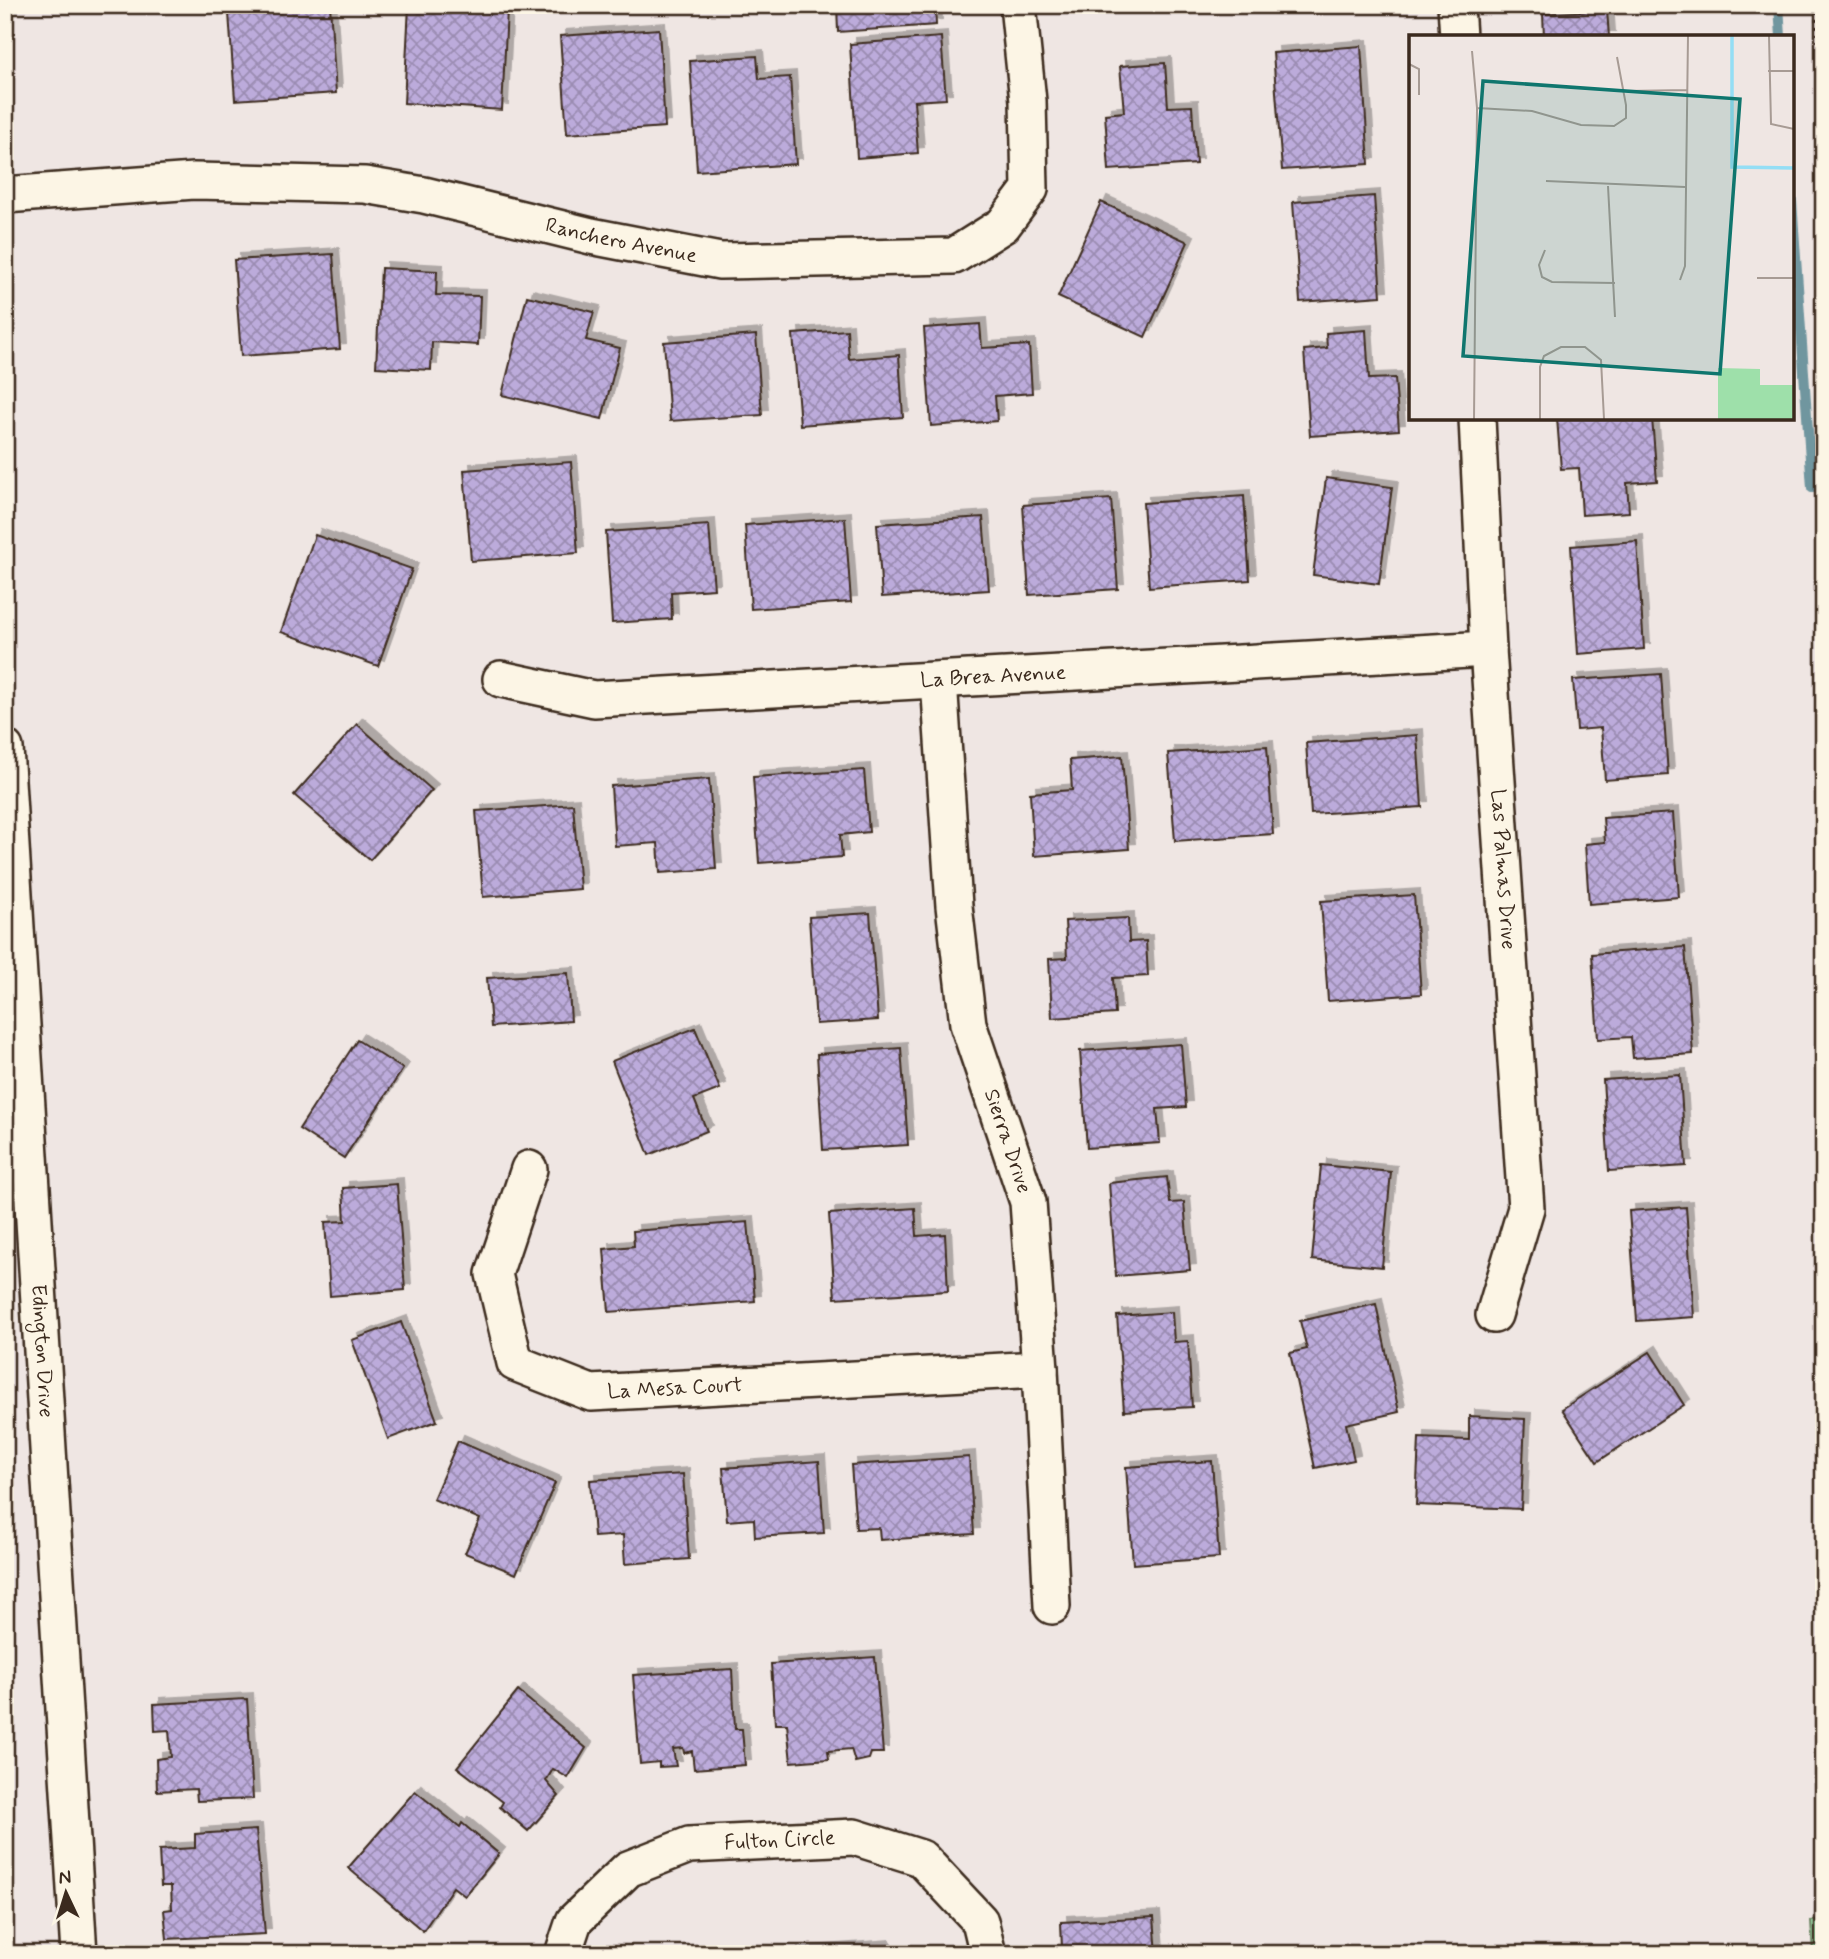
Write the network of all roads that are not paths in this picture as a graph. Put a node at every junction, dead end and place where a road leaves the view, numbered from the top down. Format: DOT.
graph roads {
  1 [pos="1018,5"];
  2 [pos="1456,5"];
  3 [pos="1458,35"];
  4 [pos="5,195"];
  5 [pos="1477,420"];
  6 [pos="1488,649"];
  7 [pos="501,679"];
  8 [pos="939,680"];
  9 [pos="5,748"];
  10 [pos="529,1169"];
  11 [pos="1494,1315"];
  12 [pos="1040,1369"];
  13 [pos="1052,1606"];
  14 [pos="79,1954"];
  15 [pos="563,1954"];
  16 [pos="988,1954"];
  1 -- 4 [label="street, Ranchero Avenue"];
  2 -- 3 [label="street"];
  5 -- 6 [label="street, Las Palmas Drive"];
  6 -- 8 [label="street, La Brea Avenue"];
  6 -- 11 [label="street, Las Palmas Drive"];
  7 -- 8 [label="street, La Brea Avenue"];
  8 -- 12 [label="street, Sierra Drive"];
  9 -- 14 [label="street, Edington Drive"];
  10 -- 12 [label="street, La Mesa Court"];
  12 -- 13 [label="street, Sierra Drive"];
  15 -- 16 [label="street, Fulton Circle"];
}
